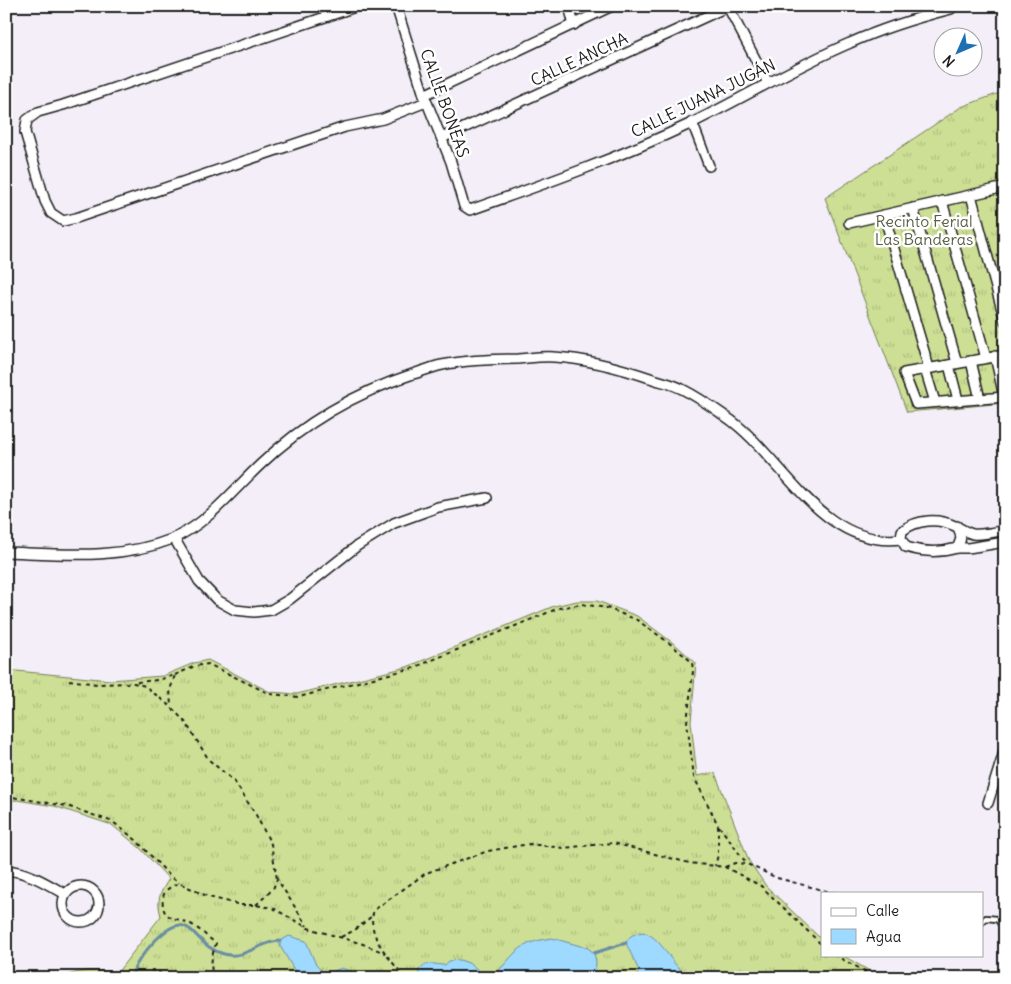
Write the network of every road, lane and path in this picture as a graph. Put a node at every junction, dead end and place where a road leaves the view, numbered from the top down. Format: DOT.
graph roads {
  1 [pos="358,6"];
  2 [pos="396,6"];
  3 [pos="569,6"];
  4 [pos="612,6"];
  5 [pos="729,6"];
  6 [pos="950,9"];
  7 [pos="574,25"];
  8 [pos="768,83"];
  9 [pos="425,98"];
  10 [pos="692,122"];
  11 [pos="442,138"];
  12 [pos="709,166"];
  13 [pos="1004,190"];
  14 [pos="971,195"];
  15 [pos="942,201"];
  16 [pos="913,208"];
  17 [pos="466,209"];
  18 [pos="884,215"];
  19 [pos="849,223"];
  20 [pos="1005,321"];
  21 [pos="995,356"];
  22 [pos="971,361"];
  23 [pos="953,364"];
  24 [pos="927,368"];
  25 [pos="1004,397"];
  26 [pos="980,399"];
  27 [pos="958,400"];
  28 [pos="935,402"];
  29 [pos="487,498"];
  30 [pos="956,526"];
  31 [pos="1005,530"];
  32 [pos="174,538"];
  33 [pos="901,539"];
  34 [pos="1005,542"];
  35 [pos="957,548"];
  36 [pos="6,552"];
  37 [pos="175,675"];
  38 [pos="69,680"];
  39 [pos="134,683"];
  40 [pos="171,707"];
  41 [pos="1005,749"];
  42 [pos="6,796"];
  43 [pos="988,803"];
  44 [pos="718,825"];
  45 [pos="747,864"];
  46 [pos="715,866"];
  47 [pos="725,867"];
  48 [pos="6,870"];
  49 [pos="277,879"];
  50 [pos="180,883"];
  51 [pos="830,892"];
  52 [pos="66,894"];
  53 [pos="255,905"];
  54 [pos="372,916"];
  55 [pos="984,920"];
  56 [pos="308,928"];
  57 [pos="1005,929"];
  58 [pos="341,937"];
  59 [pos="821,944"];
  60 [pos="384,953"];
  61 [pos="836,956"];
  62 [pos="148,978"];
  63 [pos="163,978"];
  64 [pos="214,978"];
  65 [pos="405,978"];
  66 [pos="878,978"];
  1 -- 9 [label="street"];
  2 -- 9 [label="street, CALLE BONEAS"];
  3 -- 7 [label="street"];
  4 -- 7 [label="street"];
  5 -- 8 [label="street"];
  5 -- 11 [label="street, CALLE ANCHA"];
  6 -- 8 [label="street, CALLE JUANA JUGÁN"];
  7 -- 9 [label="street"];
  8 -- 10 [label="street, CALLE JUANA JUGÁN"];
  9 -- 11 [label="street, CALLE BONEAS"];
  10 -- 12 [label="street"];
  10 -- 17 [label="street, CALLE JUANA JUGÁN"];
  11 -- 17 [label="street, CALLE BONEAS"];
  13 -- 14 [label="street"];
  14 -- 15 [label="street"];
  14 -- 20 [label="street"];
  15 -- 16 [label="street"];
  15 -- 21 [label="street"];
  16 -- 18 [label="street"];
  16 -- 23 [label="street"];
  18 -- 19 [label="street"];
  18 -- 24 [label="street"];
  21 -- 22 [label="street"];
  21 -- 25 [label="street"];
  22 -- 23 [label="street"];
  22 -- 26 [label="street"];
  23 -- 24 [label="street"];
  23 -- 27 [label="street"];
  24 -- 28 [label="street"];
  24 -- 28 [label="street"];
  25 -- 26 [label="street"];
  26 -- 27 [label="street"];
  27 -- 28 [label="street"];
  29 -- 32 [label="street"];
  30 -- 31 [label="street"];
  30 -- 33 [label="street"];
  30 -- 35 [label="street"];
  32 -- 33 [label="street"];
  32 -- 36 [label="street"];
  33 -- 35 [label="street"];
  34 -- 35 [label="street"];
  37 -- 39 [label="path"];
  37 -- 40 [label="path"];
  37 -- 44 [label="path"];
  38 -- 39 [label="path"];
  39 -- 40 [label="path"];
  40 -- 49 [label="path"];
  41 -- 43 [label="street"];
  42 -- 50 [label="path"];
  44 -- 45 [label="path"];
  44 -- 46 [label="path"];
  45 -- 47 [label="path"];
  45 -- 51 [label="path"];
  46 -- 47 [label="path"];
  46 -- 54 [label="path"];
  47 -- 59 [label="path"];
  48 -- 52 [label="street"];
  49 -- 53 [label="path"];
  49 -- 56 [label="path"];
  50 -- 53 [label="path"];
  50 -- 64 [label="path"];
  52 -- 52 [label="street"];
  53 -- 56 [label="path"];
  54 -- 58 [label="path"];
  54 -- 60 [label="path"];
  55 -- 57 [label="lane"];
  56 -- 58 [label="path"];
  58 -- 60 [label="path"];
  60 -- 65 [label="path"];
  61 -- 66 [label="path"];
  62 -- 63 [label="path"];
}
